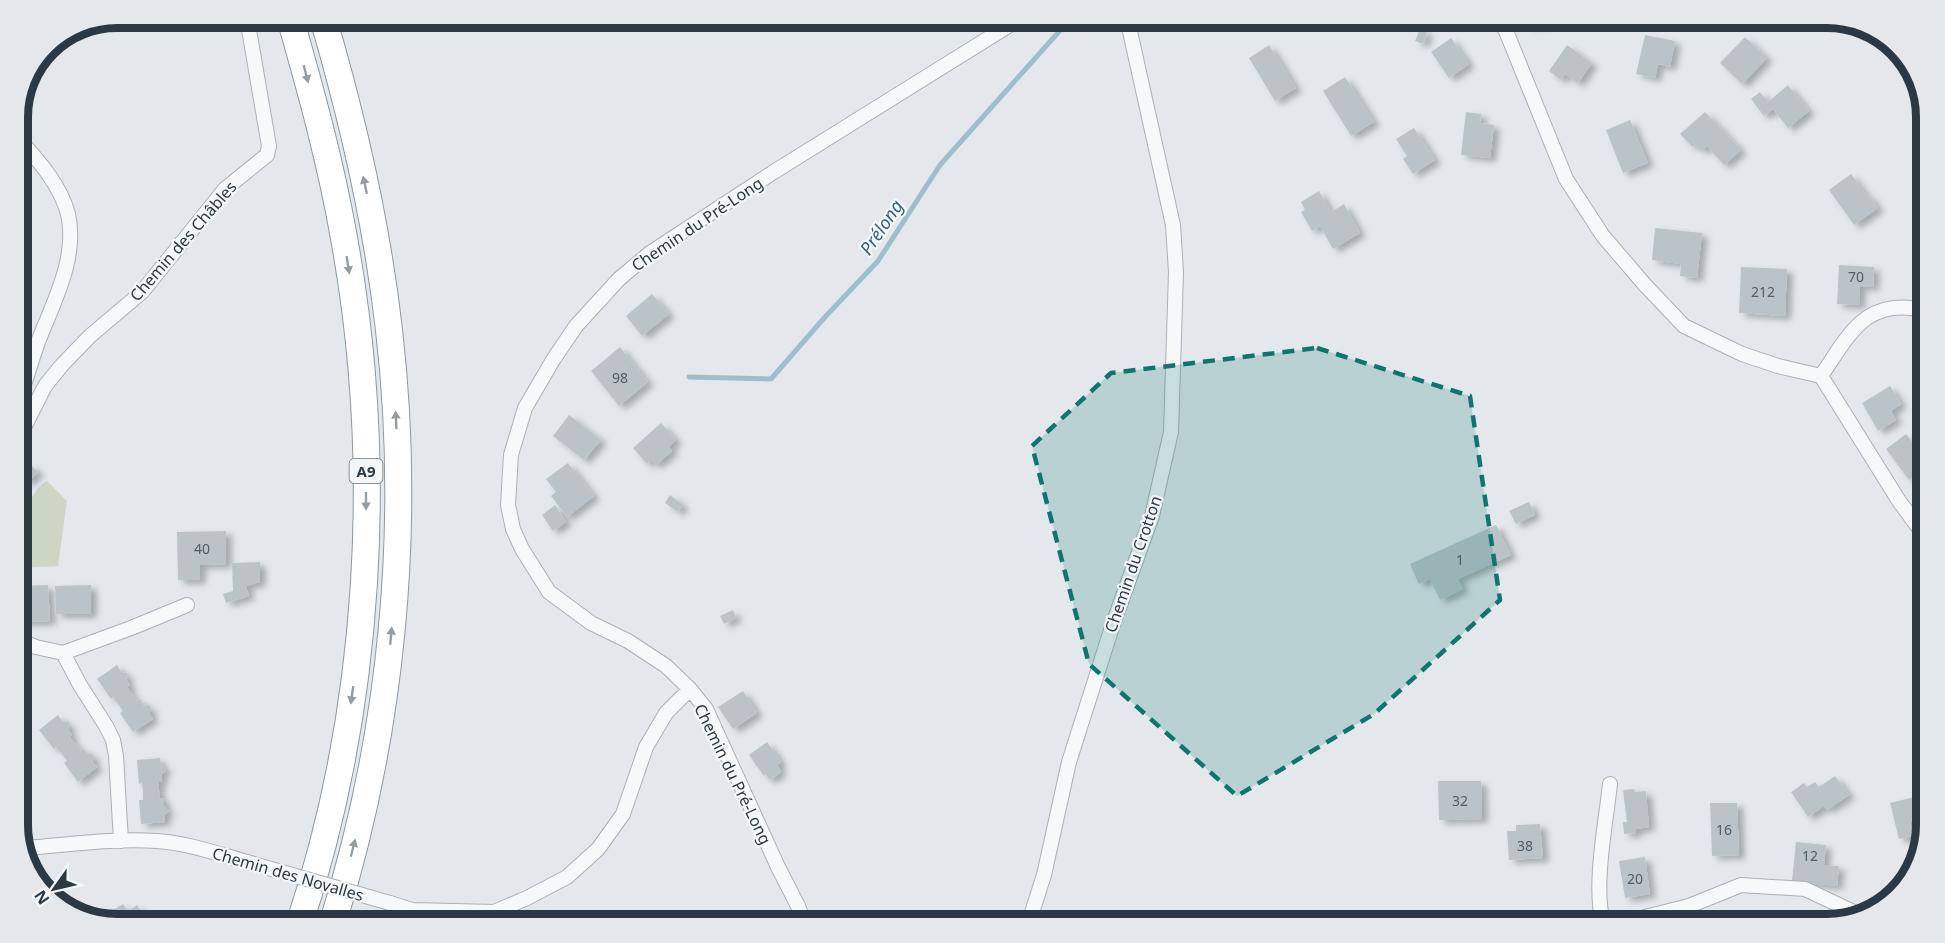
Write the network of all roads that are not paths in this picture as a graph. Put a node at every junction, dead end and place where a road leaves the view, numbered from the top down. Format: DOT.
graph roads {
  1 [pos="249,28"];
  2 [pos="293,28"];
  3 [pos="326,28"];
  4 [pos="1005,28"];
  5 [pos="1129,28"];
  6 [pos="1504,28"];
  7 [pos="29,151"];
  8 [pos="1916,308"];
  9 [pos="29,369"];
  10 [pos="1821,376"];
  11 [pos="29,417"];
  12 [pos="1916,524"];
  13 [pos="187,605"];
  14 [pos="29,644"];
  15 [pos="63,653"];
  16 [pos="690,689"];
  17 [pos="1610,783"];
  18 [pos="121,841"];
  19 [pos="31,847"];
  20 [pos="412,910"];
  21 [pos="1851,911"];
  22 [pos="302,914"];
  23 [pos="335,914"];
  24 [pos="408,914"];
  25 [pos="801,914"];
  26 [pos="1032,914"];
  27 [pos="1601,914"];
  28 [pos="1657,914"];
  1 -- 11 [label="street, Chemin des Châbles"];
  2 -- 22 [label="highway, A9, one-way"];
  23 -- 3 [label="highway, A9, one-way"];
  4 -- 16 [label="street, Chemin du Pré-Long"];
  5 -- 26 [label="street, Chemin du Crotton"];
  6 -- 10 [label="street"];
  7 -- 9 [label="street"];
  8 -- 10 [label="street"];
  10 -- 12 [label="street"];
  13 -- 15 [label="street"];
  14 -- 15 [label="street"];
  15 -- 18 [label="street"];
  16 -- 20 [label="street, Chemin des Novalles"];
  16 -- 25 [label="street, Chemin du Pré-Long"];
  17 -- 27 [label="street"];
  18 -- 19 [label="street, Chemin des Novalles"];
  18 -- 20 [label="street, Chemin des Novalles, bridge"];
  20 -- 24 [label="street"];
  21 -- 28 [label="street"];
}
